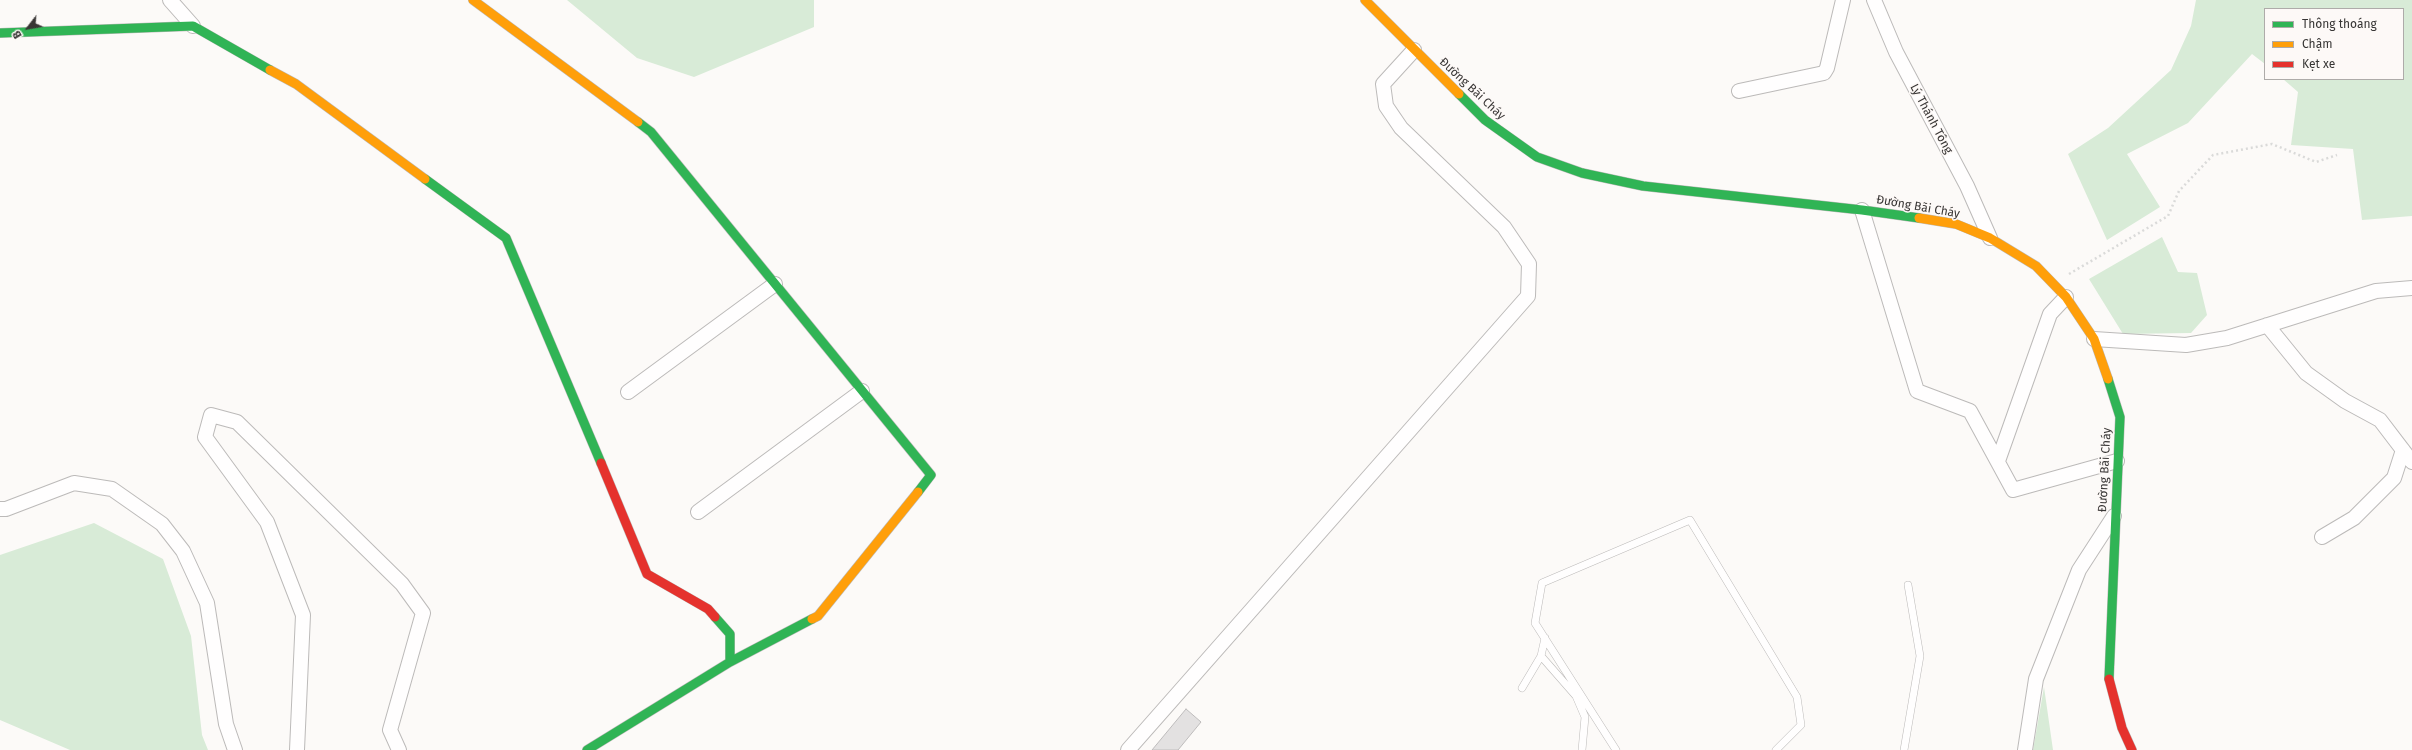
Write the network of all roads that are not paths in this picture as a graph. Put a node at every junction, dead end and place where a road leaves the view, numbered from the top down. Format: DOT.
graph roads {
  1 [pos="170,0"];
  2 [pos="473,0"];
  3 [pos="1365,0"];
  4 [pos="1843,0"];
  5 [pos="1874,0"];
  6 [pos="193,26"];
  7 [pos="0,33"];
  8 [pos="1414,50"];
  9 [pos="1739,91"];
  10 [pos="1862,210"];
  11 [pos="1990,238"];
  12 [pos="775,284"];
  13 [pos="2412,288"];
  14 [pos="2066,297"];
  15 [pos="2267,325"];
  16 [pos="2094,339"];
  17 [pos="862,391"];
  18 [pos="628,392"];
  19 [pos="2403,450"];
  20 [pos="1998,461"];
  21 [pos="2117,462"];
  22 [pos="2412,462"];
  23 [pos="0,509"];
  24 [pos="698,512"];
  25 [pos="2114,516"];
  26 [pos="2322,537"];
  27 [pos="1908,585"];
  28 [pos="1544,638"];
  29 [pos="1541,656"];
  30 [pos="730,662"];
  31 [pos="1522,688"];
  32 [pos="235,750"];
  33 [pos="297,750"];
  34 [pos="399,750"];
  35 [pos="587,750"];
  36 [pos="1128,750"];
  37 [pos="1582,750"];
  38 [pos="1616,750"];
  39 [pos="1776,750"];
  40 [pos="1904,750"];
  41 [pos="2025,750"];
  42 [pos="2132,750"];
  1 -- 6 [label="street"];
  2 -- 12 [label="street"];
  3 -- 8 [label="street, Đường Bãi Cháy"];
  4 -- 9 [label="street"];
  5 -- 11 [label="street, Lý Thánh Tông"];
  6 -- 7 [label="street"];
  6 -- 30 [label="street"];
  8 -- 10 [label="street, Đường Bãi Cháy"];
  8 -- 36 [label="street"];
  10 -- 11 [label="street, Đường Bãi Cháy"];
  10 -- 20 [label="street"];
  11 -- 14 [label="street, Đường Bãi Cháy"];
  12 -- 17 [label="street"];
  12 -- 18 [label="street"];
  13 -- 15 [label="street"];
  14 -- 16 [label="street, Đường Bãi Cháy"];
  14 -- 20 [label="street"];
  15 -- 16 [label="street"];
  15 -- 19 [label="street"];
  16 -- 21 [label="street, Đường Bãi Cháy"];
  17 -- 24 [label="street"];
  17 -- 30 [label="street"];
  19 -- 22 [label="street"];
  19 -- 26 [label="street"];
  20 -- 21 [label="street"];
  21 -- 25 [label="street, Đường Bãi Cháy"];
  23 -- 32 [label="street"];
  25 -- 41 [label="street"];
  25 -- 42 [label="street, Đường Bãi Cháy"];
  27 -- 40 [label="lane"];
  28 -- 29 [label="lane"];
  28 -- 38 [label="lane"];
  28 -- 39 [label="lane"];
  29 -- 31 [label="lane"];
  29 -- 37 [label="lane"];
  30 -- 35 [label="street"];
  33 -- 34 [label="street"];
}
